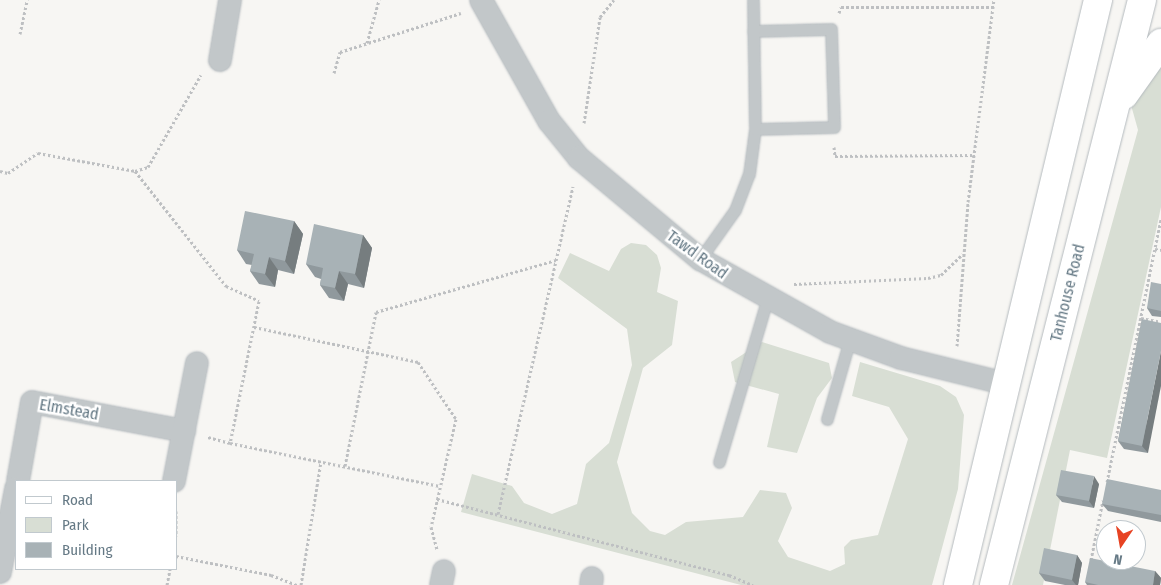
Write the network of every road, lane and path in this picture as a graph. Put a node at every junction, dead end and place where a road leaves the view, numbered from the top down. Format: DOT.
graph roads {
  1 [pos="27,0"];
  2 [pos="230,0"];
  3 [pos="379,0"];
  4 [pos="614,0"];
  5 [pos="753,0"];
  6 [pos="994,0"];
  7 [pos="1080,0"];
  8 [pos="1098,0"];
  9 [pos="1142,0"];
  10 [pos="483,3"];
  11 [pos="994,7"];
  12 [pos="831,29"];
  13 [pos="753,31"];
  14 [pos="20,34"];
  15 [pos="367,43"];
  16 [pos="1161,43"];
  17 [pos="220,60"];
  18 [pos="334,73"];
  19 [pos="1074,97"];
  20 [pos="1116,105"];
  21 [pos="834,128"];
  22 [pos="755,129"];
  23 [pos="974,155"];
  24 [pos="579,158"];
  25 [pos="0,171"];
  26 [pos="136,171"];
  27 [pos="1161,219"];
  28 [pos="1155,249"];
  29 [pos="1161,250"];
  30 [pos="963,253"];
  31 [pos="556,260"];
  32 [pos="700,260"];
  33 [pos="769,302"];
  34 [pos="1141,318"];
  35 [pos="1161,322"];
  36 [pos="254,327"];
  37 [pos="850,339"];
  38 [pos="368,351"];
  39 [pos="197,363"];
  40 [pos="957,372"];
  41 [pos="1007,384"];
  42 [pos="827,419"];
  43 [pos="184,431"];
  44 [pos="230,443"];
  45 [pos="321,462"];
  46 [pos="719,462"];
  47 [pos="345,466"];
  48 [pos="18,480"];
  49 [pos="174,480"];
  50 [pos="440,486"];
  51 [pos="15,491"];
  52 [pos="437,499"];
  53 [pos="6,510"];
  54 [pos="178,514"];
  55 [pos="498,514"];
  56 [pos="178,527"];
  57 [pos="178,556"];
  58 [pos="1090,566"];
  59 [pos="170,570"];
  60 [pos="0,572"];
  61 [pos="443,578"];
  62 [pos="167,585"];
  63 [pos="297,585"];
  64 [pos="301,585"];
  65 [pos="753,585"];
  66 [pos="958,585"];
  67 [pos="994,585"];
  1 -- 14 [label="path"];
  2 -- 17 [label="street"];
  3 -- 15 [label="path"];
  4 -- 24 [label="path"];
  5 -- 13 [label="lane"];
  6 -- 11 [label="path"];
  7 -- 19 [label="street"];
  8 -- 19 [label="street"];
  9 -- 20 [label="street, Tanhouse Road"];
  10 -- 15 [label="path"];
  10 -- 24 [label="street, Tawd Road"];
  11 -- 12 [label="path"];
  11 -- 23 [label="path"];
  12 -- 13 [label="lane"];
  12 -- 21 [label="lane"];
  13 -- 22 [label="lane"];
  15 -- 18 [label="path"];
  16 -- 20 [label="street"];
  17 -- 26 [label="path"];
  19 -- 41 [label="street"];
  20 -- 67 [label="street, Tanhouse Road"];
  21 -- 22 [label="lane"];
  21 -- 23 [label="path"];
  22 -- 32 [label="lane"];
  23 -- 30 [label="path"];
  24 -- 31 [label="path"];
  24 -- 32 [label="street, Tawd Road"];
  25 -- 26 [label="path"];
  26 -- 36 [label="path"];
  27 -- 28 [label="path"];
  28 -- 29 [label="path"];
  28 -- 34 [label="path"];
  30 -- 33 [label="path"];
  30 -- 40 [label="path"];
  31 -- 38 [label="path"];
  31 -- 55 [label="path"];
  32 -- 33 [label="street, Tawd Road"];
  33 -- 37 [label="street, Tawd Road"];
  33 -- 46 [label="lane"];
  34 -- 35 [label="path"];
  34 -- 58 [label="path"];
  36 -- 38 [label="path"];
  36 -- 44 [label="path"];
  37 -- 40 [label="street, Tawd Road"];
  37 -- 42 [label="lane"];
  38 -- 47 [label="path"];
  38 -- 50 [label="path"];
  39 -- 43 [label="street"];
  40 -- 41 [label="street, Tawd Road"];
  41 -- 66 [label="street"];
  43 -- 44 [label="path"];
  43 -- 48 [label="street, Elmstead"];
  43 -- 49 [label="street"];
  44 -- 45 [label="path"];
  45 -- 47 [label="path"];
  45 -- 64 [label="path"];
  47 -- 50 [label="path"];
  50 -- 52 [label="path"];
  51 -- 53 [label="street"];
  52 -- 55 [label="path"];
  52 -- 61 [label="path"];
  53 -- 60 [label="street"];
  54 -- 56 [label="path"];
  55 -- 65 [label="path"];
  57 -- 63 [label="path"];
  59 -- 62 [label="path"];
}
